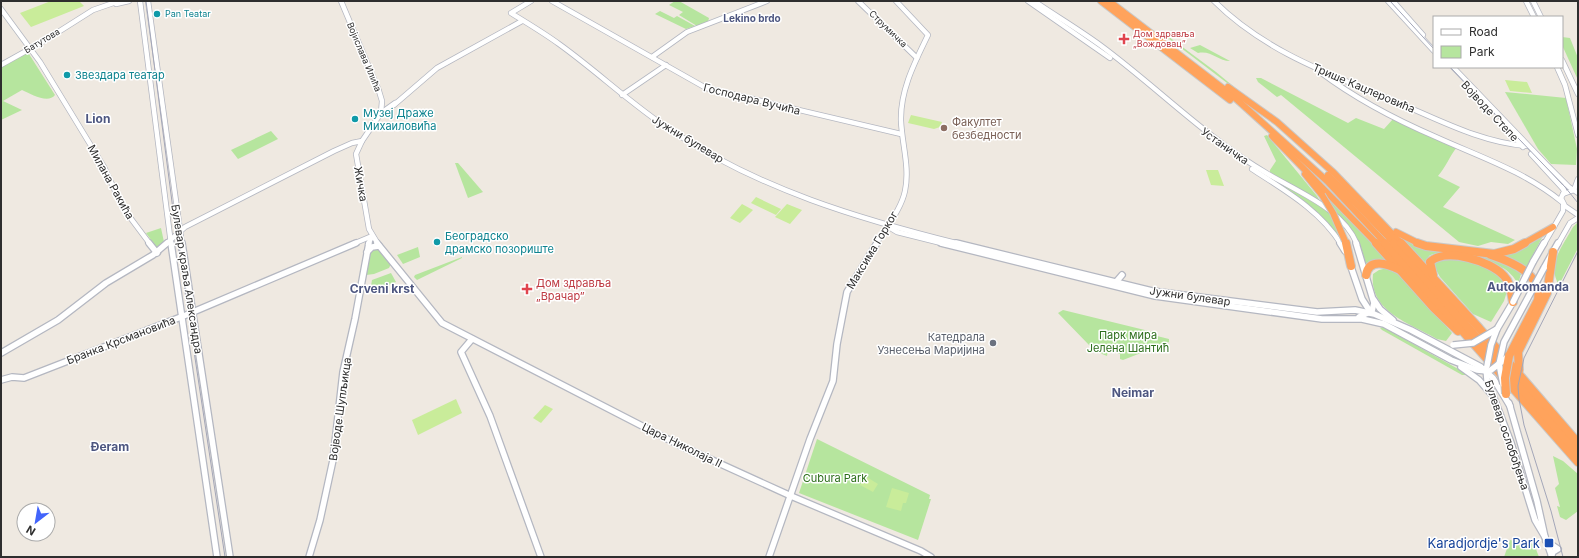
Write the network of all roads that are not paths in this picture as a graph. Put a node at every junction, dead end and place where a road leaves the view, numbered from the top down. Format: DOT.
graph roads {
  1 [pos="119,1"];
  2 [pos="129,1"];
  3 [pos="140,1"];
  4 [pos="148,1"];
  5 [pos="341,1"];
  6 [pos="531,1"];
  7 [pos="552,1"];
  8 [pos="767,1"];
  9 [pos="858,1"];
  10 [pos="896,1"];
  11 [pos="1028,1"];
  12 [pos="1034,1"];
  13 [pos="1101,1"];
  14 [pos="1109,1"];
  15 [pos="1115,1"];
  16 [pos="1214,1"];
  17 [pos="1388,1"];
  18 [pos="1393,1"];
  19 [pos="1526,1"];
  20 [pos="1533,1"];
  21 [pos="1,9"];
  22 [pos="83,16"];
  23 [pos="1534,16"];
  24 [pos="1540,16"];
  25 [pos="522,21"];
  26 [pos="1433,45"];
  27 [pos="31,49"];
  28 [pos="1433,50"];
  29 [pos="652,57"];
  30 [pos="917,58"];
  31 [pos="1563,62"];
  32 [pos="1,65"];
  33 [pos="666,66"];
  34 [pos="1450,68"];
  35 [pos="1454,68"];
  36 [pos="1557,68"];
  37 [pos="1328,75"];
  38 [pos="1565,85"];
  39 [pos="1228,87"];
  40 [pos="1575,87"];
  41 [pos="1578,94"];
  42 [pos="622,95"];
  43 [pos="1234,97"];
  44 [pos="382,101"];
  45 [pos="396,102"];
  46 [pos="381,113"];
  47 [pos="1249,114"];
  48 [pos="1269,133"];
  49 [pos="901,134"];
  50 [pos="1578,135"];
  51 [pos="362,141"];
  52 [pos="1525,146"];
  53 [pos="1578,179"];
  54 [pos="1563,192"];
  55 [pos="1575,192"];
  56 [pos="1562,203"];
  57 [pos="1578,216"];
  58 [pos="887,226"];
  59 [pos="1553,227"];
  60 [pos="1390,229"];
  61 [pos="180,230"];
  62 [pos="372,236"];
  63 [pos="171,240"];
  64 [pos="379,246"];
  65 [pos="157,252"];
  66 [pos="367,252"];
  67 [pos="1553,252"];
  68 [pos="1483,253"];
  69 [pos="1351,266"];
  70 [pos="1547,268"];
  71 [pos="1403,272"];
  72 [pos="1122,275"];
  73 [pos="1366,275"];
  74 [pos="1435,279"];
  75 [pos="1116,282"];
  76 [pos="1362,299"];
  77 [pos="1373,299"];
  78 [pos="1512,302"];
  79 [pos="1355,310"];
  80 [pos="192,313"];
  81 [pos="1370,313"];
  82 [pos="182,317"];
  83 [pos="1352,318"];
  84 [pos="1391,321"];
  85 [pos="1380,322"];
  86 [pos="1497,329"];
  87 [pos="1411,330"];
  88 [pos="472,340"];
  89 [pos="1433,342"];
  90 [pos="1481,352"];
  91 [pos="1,353"];
  92 [pos="1441,354"];
  93 [pos="1513,357"];
  94 [pos="1499,364"];
  95 [pos="1488,369"];
  96 [pos="1522,376"];
  97 [pos="1,380"];
  98 [pos="1506,394"];
  99 [pos="1494,398"];
  100 [pos="1510,406"];
  101 [pos="1578,443"];
  102 [pos="1578,453"];
  103 [pos="1578,462"];
  104 [pos="791,496"];
  105 [pos="1545,539"];
  106 [pos="927,555"];
  107 [pos="217,557"];
  108 [pos="230,557"];
  109 [pos="309,557"];
  110 [pos="542,557"];
  111 [pos="769,557"];
  112 [pos="1552,557"];
  1 -- 22 [label="main road, Батутова"];
  2 -- 22 [label="main road, Батутова"];
  3 -- 63 [label="main road, Булевар краља Александра"];
  4 -- 61 [label="main road, Булевар краља Александра"];
  5 -- 44 [label="main road, Војислава Илића"];
  6 -- 25 [label="main road, Јужни булевар"];
  7 -- 29 [label="main road, Господара Вучића"];
  8 -- 29 [label="main road"];
  9 -- 30 [label="main road, Струмичка"];
  10 -- 30 [label="main road, Максима Горког"];
  11 -- 69 [label="main road, Устаничка"];
  12 -- 73 [label="main road, Устаничка"];
  13 -- 47 [label="highway"];
  14 -- 43 [label="highway"];
  15 -- 39 [label="highway"];
  16 -- 37 [label="main road, Трише Кацлеровића"];
  17 -- 28 [label="main road"];
  18 -- 26 [label="main road"];
  19 -- 23 [label="main road"];
  20 -- 24 [label="main road"];
  21 -- 27 [label="main road, Милана Ракића"];
  22 -- 27 [label="main road, Батутова"];
  25 -- 42 [label="main road, Јужни булевар"];
  25 -- 45 [label="main road"];
  27 -- 32 [label="main road, Батутова"];
  27 -- 65 [label="main road, Милана Ракића"];
  29 -- 33 [label="main road, Господара Вучића"];
  30 -- 49 [label="main road, Максима Горког"];
  31 -- 40 [label="main road"];
  33 -- 42 [label="main road"];
  33 -- 49 [label="main road, Господара Вучића"];
  34 -- 52 [label="main road, Војводе Степе"];
  35 -- 52 [label="main road, Војводе Степе"];
  36 -- 38 [label="main road"];
  37 -- 52 [label="main road, Трише Кацлеровића"];
  37 -- 56 [label="main road"];
  38 -- 40 [label="main road"];
  38 -- 50 [label="main road"];
  39 -- 60 [label="highway"];
  39 -- 102 [label="highway"];
  40 -- 41 [label="main road"];
  42 -- 58 [label="main road, Јужни булевар"];
  43 -- 47 [label="highway"];
  43 -- 90 [label="highway"];
  44 -- 45 [label="main road"];
  44 -- 46 [label="main road, Војислава Илића"];
  45 -- 46 [label="main road"];
  46 -- 51 [label="main road, Жичка"];
  47 -- 48 [label="highway"];
  48 -- 69 [label="highway, bridge"];
  48 -- 71 [label="highway"];
  49 -- 58 [label="main road, Максима Горког"];
  51 -- 61 [label="main road"];
  51 -- 62 [label="main road, Жичка"];
  52 -- 54 [label="main road, Војводе Степе"];
  52 -- 55 [label="main road, Војводе Степе"];
  53 -- 55 [label="main road"];
  54 -- 55 [label="main road"];
  54 -- 56 [label="main road, Булевар ослобођења"];
  56 -- 57 [label="main road"];
  56 -- 59 [label="main road, Булевар ослобођења"];
  57 -- 67 [label="main road"];
  58 -- 75 [label="main road, Јужни булевар"];
  58 -- 83 [label="main road, Јужни булевар"];
  58 -- 104 [label="main road, Максима Горког"];
  59 -- 68 [label="highway"];
  59 -- 78 [label="main road, Булевар ослобођења, bridge"];
  60 -- 68 [label="highway"];
  60 -- 74 [label="highway"];
  61 -- 63 [label="main road"];
  61 -- 80 [label="main road, Булевар краља Александра"];
  62 -- 64 [label="main road, Цара Николаја II"];
  62 -- 66 [label="main road, Војводе Шупљикца"];
  62 -- 80 [label="main road, Бранка Крсмановића"];
  63 -- 65 [label="main road"];
  63 -- 82 [label="main road, Булевар краља Александра"];
  64 -- 66 [label="main road"];
  64 -- 88 [label="main road, Цара Николаја II"];
  65 -- 91 [label="main road"];
  66 -- 109 [label="main road, Војводе Шупљикца"];
  67 -- 70 [label="highway"];
  68 -- 93 [label="highway"];
  69 -- 76 [label="main road, Устаничка"];
  70 -- 93 [label="highway"];
  70 -- 94 [label="main road, Булевар ослобођења, bridge"];
  71 -- 73 [label="highway"];
  71 -- 90 [label="highway"];
  72 -- 75 [label="main road"];
  73 -- 77 [label="main road, Устаничка"];
  74 -- 78 [label="highway"];
  74 -- 96 [label="highway"];
  75 -- 79 [label="main road, Јужни булевар"];
  76 -- 79 [label="main road"];
  76 -- 81 [label="main road, Устаничка"];
  77 -- 81 [label="main road, Устаничка"];
  77 -- 87 [label="main road"];
  78 -- 86 [label="main road, Булевар ослобођења"];
  79 -- 81 [label="main road, Јужни булевар"];
  80 -- 82 [label="main road, Бранка Крсмановића"];
  80 -- 108 [label="main road, Булевар краља Александра"];
  81 -- 83 [label="main road"];
  81 -- 84 [label="main road, Јужни булевар"];
  81 -- 85 [label="main road, Устаничка"];
  82 -- 97 [label="main road, Бранка Крсмановића"];
  82 -- 107 [label="main road, Булевар краља Александра"];
  83 -- 85 [label="main road, Јужни булевар"];
  84 -- 85 [label="main road"];
  84 -- 87 [label="main road, Јужни булевар"];
  85 -- 92 [label="main road, Јужни булевар"];
  86 -- 89 [label="main road, bridge"];
  86 -- 95 [label="main road, Булевар ослобођења, bridge"];
  87 -- 89 [label="main road, Јужни булевар"];
  88 -- 104 [label="main road, Цара Николаја II"];
  88 -- 110 [label="main road"];
  89 -- 95 [label="main road, Јужни булевар"];
  90 -- 103 [label="highway"];
  92 -- 95 [label="main road, Јужни булевар"];
  92 -- 99 [label="main road"];
  93 -- 94 [label="main road, bridge"];
  93 -- 96 [label="highway"];
  93 -- 98 [label="highway, bridge"];
  94 -- 95 [label="main road, bridge"];
  94 -- 98 [label="main road, Булевар ослобођења, bridge"];
  95 -- 99 [label="main road, Булевар ослобођења"];
  95 -- 100 [label="main road, Јужни булевар"];
  96 -- 101 [label="highway"];
  98 -- 100 [label="main road, Булевар ослобођења"];
  99 -- 105 [label="main road, Булевар ослобођења"];
  100 -- 105 [label="main road, Булевар ослобођења"];
  104 -- 106 [label="main road, Цара Николаја II"];
  104 -- 111 [label="main road, Максима Горког"];
  105 -- 112 [label="main road"];
}
